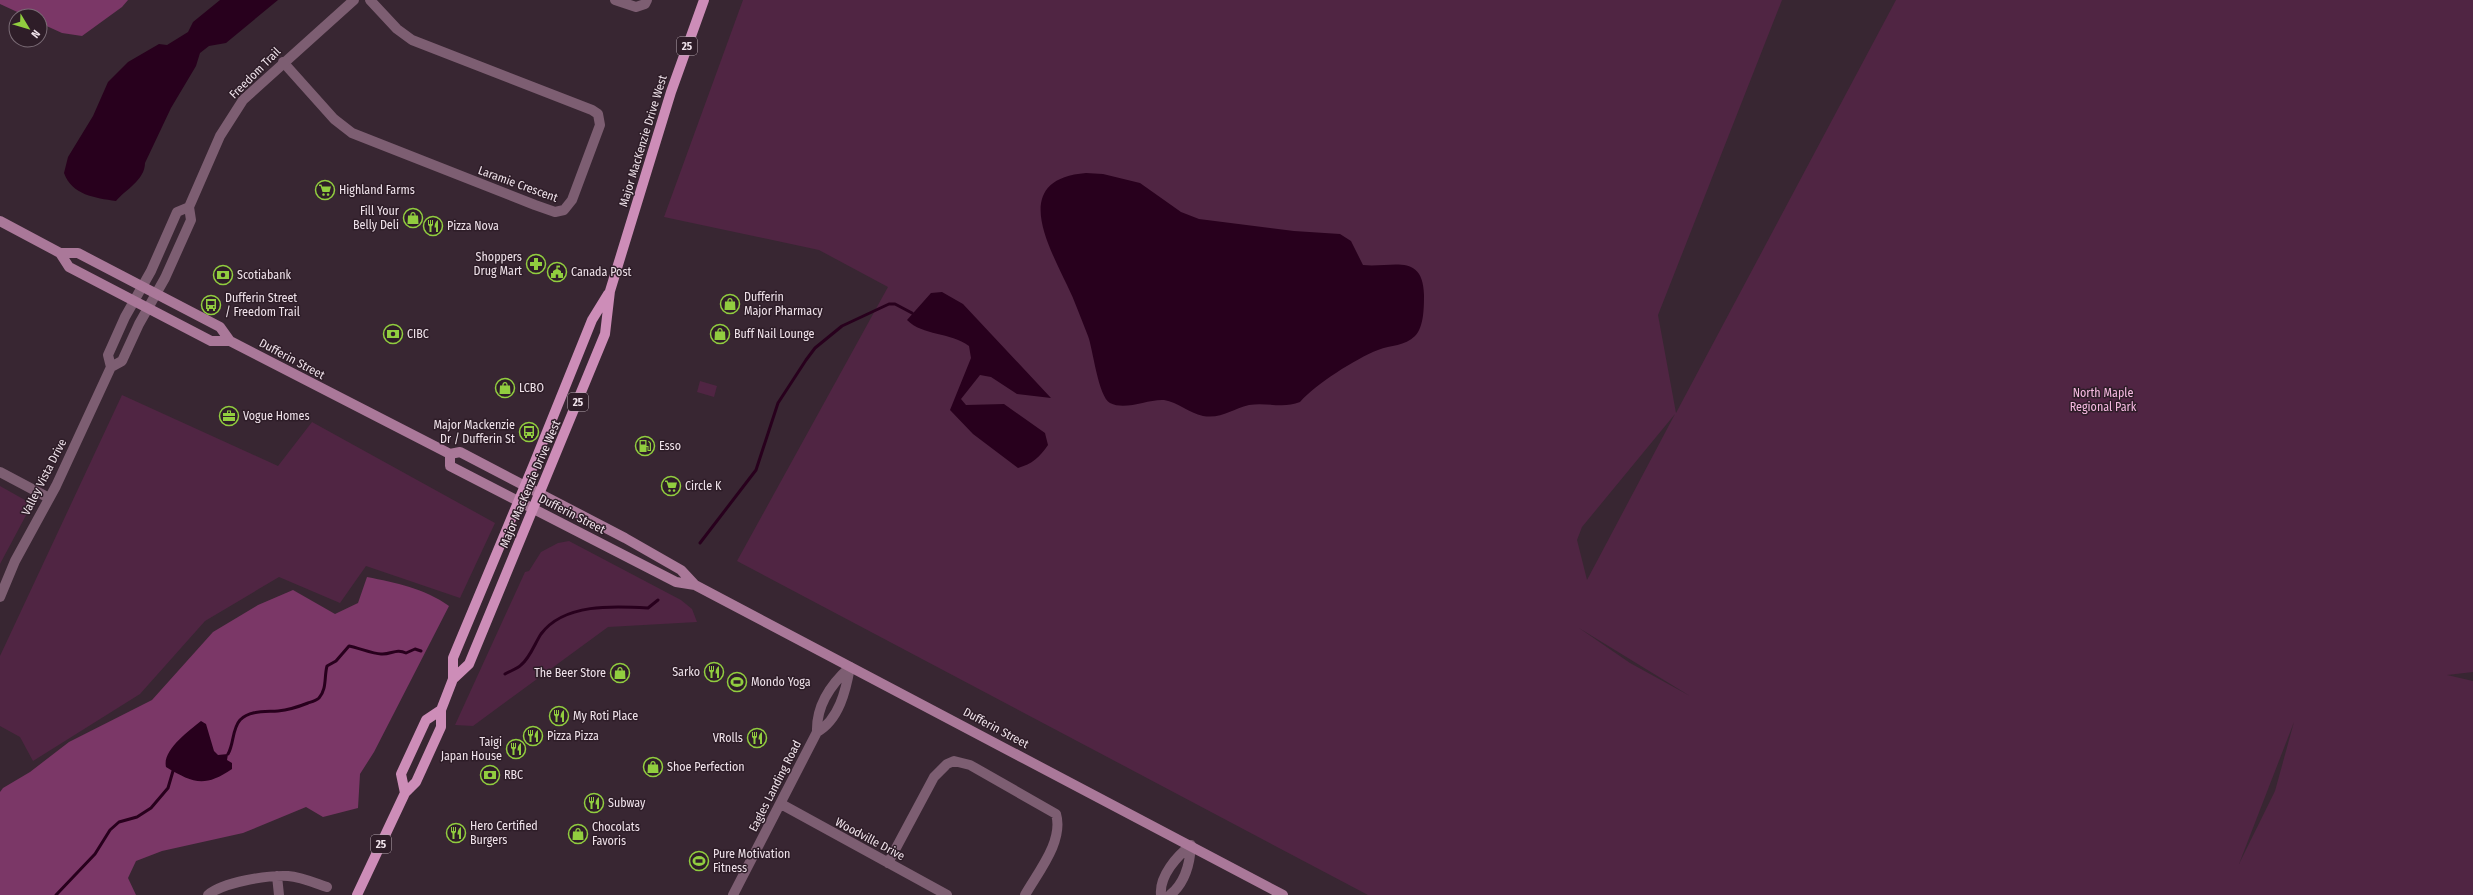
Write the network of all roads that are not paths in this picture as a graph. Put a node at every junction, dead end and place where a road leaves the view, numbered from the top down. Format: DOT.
graph roads {
  1 [pos="354,0"];
  2 [pos="370,0"];
  3 [pos="615,0"];
  4 [pos="647,0"];
  5 [pos="704,0"];
  6 [pos="283,62"];
  7 [pos="189,207"];
  8 [pos="0,221"];
  9 [pos="60,253"];
  10 [pos="142,286"];
  11 [pos="610,291"];
  12 [pos="156,294"];
  13 [pos="134,301"];
  14 [pos="148,308"];
  15 [pos="230,341"];
  16 [pos="111,367"];
  17 [pos="450,454"];
  18 [pos="0,472"];
  19 [pos="525,486"];
  20 [pos="540,494"];
  21 [pos="49,498"];
  22 [pos="519,501"];
  23 [pos="534,509"];
  24 [pos="695,585"];
  25 [pos="0,597"];
  26 [pos="850,667"];
  27 [pos="453,679"];
  28 [pos="441,710"];
  29 [pos="817,732"];
  30 [pos="405,793"];
  31 [pos="781,804"];
  32 [pos="1191,845"];
  33 [pos="888,863"];
  34 [pos="277,876"];
  35 [pos="327,887"];
  36 [pos="208,895"];
  37 [pos="279,895"];
  38 [pos="357,895"];
  39 [pos="733,895"];
  40 [pos="947,895"];
  41 [pos="1025,895"];
  42 [pos="1161,895"];
  43 [pos="1170,895"];
  44 [pos="1283,895"];
  1 -- 6 [label="street, Freedom Trail"];
  2 -- 6 [label="street, Laramie Crescent"];
  3 -- 4 [label="street"];
  5 -- 11 [label="main road, Major MacKenzie Drive West / 25"];
  6 -- 7 [label="street, Freedom Trail"];
  7 -- 10 [label="street, Freedom Trail"];
  7 -- 12 [label="street, Freedom Trail"];
  8 -- 9 [label="main road, Dufferin Street"];
  9 -- 10 [label="main road, Dufferin Street"];
  9 -- 13 [label="main road, Dufferin Street"];
  10 -- 12 [label="main road, Dufferin Street"];
  10 -- 13 [label="street, Freedom Trail"];
  11 -- 19 [label="main road, Major MacKenzie Drive West / 25"];
  11 -- 20 [label="main road, Major MacKenzie Drive West / 25"];
  12 -- 14 [label="street, Freedom Trail"];
  12 -- 15 [label="main road, Dufferin Street"];
  13 -- 14 [label="main road, Dufferin Street"];
  13 -- 16 [label="street, Valley Vista Drive"];
  14 -- 15 [label="main road, Dufferin Street"];
  14 -- 16 [label="street, Valley Vista Drive"];
  15 -- 17 [label="main road, Dufferin Street"];
  16 -- 21 [label="street, Valley Vista Drive"];
  17 -- 19 [label="main road, Dufferin Street"];
  17 -- 22 [label="main road, Dufferin Street"];
  18 -- 21 [label="street"];
  19 -- 20 [label="main road, Dufferin Street"];
  19 -- 22 [label="main road, Major MacKenzie Drive West / 25"];
  20 -- 23 [label="main road, Major MacKenzie Drive West / 25"];
  20 -- 24 [label="main road, Dufferin Street"];
  21 -- 25 [label="street, Valley Vista Drive"];
  22 -- 23 [label="main road, Dufferin Street"];
  22 -- 27 [label="main road, Major MacKenzie Drive West / 25"];
  23 -- 24 [label="main road, Dufferin Street"];
  23 -- 27 [label="main road, Major MacKenzie Drive West / 25"];
  24 -- 26 [label="main road, Dufferin Street"];
  26 -- 29 [label="street, Eagles Landing Road"];
  26 -- 29 [label="street, Eagles Landing Road"];
  26 -- 32 [label="main road, Dufferin Street"];
  27 -- 28 [label="main road, Major MacKenzie Drive West / 25"];
  28 -- 30 [label="main road, Major MacKenzie Drive West / 25"];
  28 -- 30 [label="main road"];
  29 -- 31 [label="street, Eagles Landing Road"];
  30 -- 38 [label="main road, Major MacKenzie Drive West / 25"];
  31 -- 33 [label="street, Woodville Drive"];
  31 -- 39 [label="street, Eagles Landing Road"];
  32 -- 42 [label="street"];
  32 -- 43 [label="street"];
  32 -- 44 [label="main road, Dufferin Street"];
  33 -- 40 [label="street, Woodville Drive"];
  33 -- 41 [label="street"];
  34 -- 35 [label="street"];
  34 -- 36 [label="street"];
  34 -- 37 [label="street"];
}
